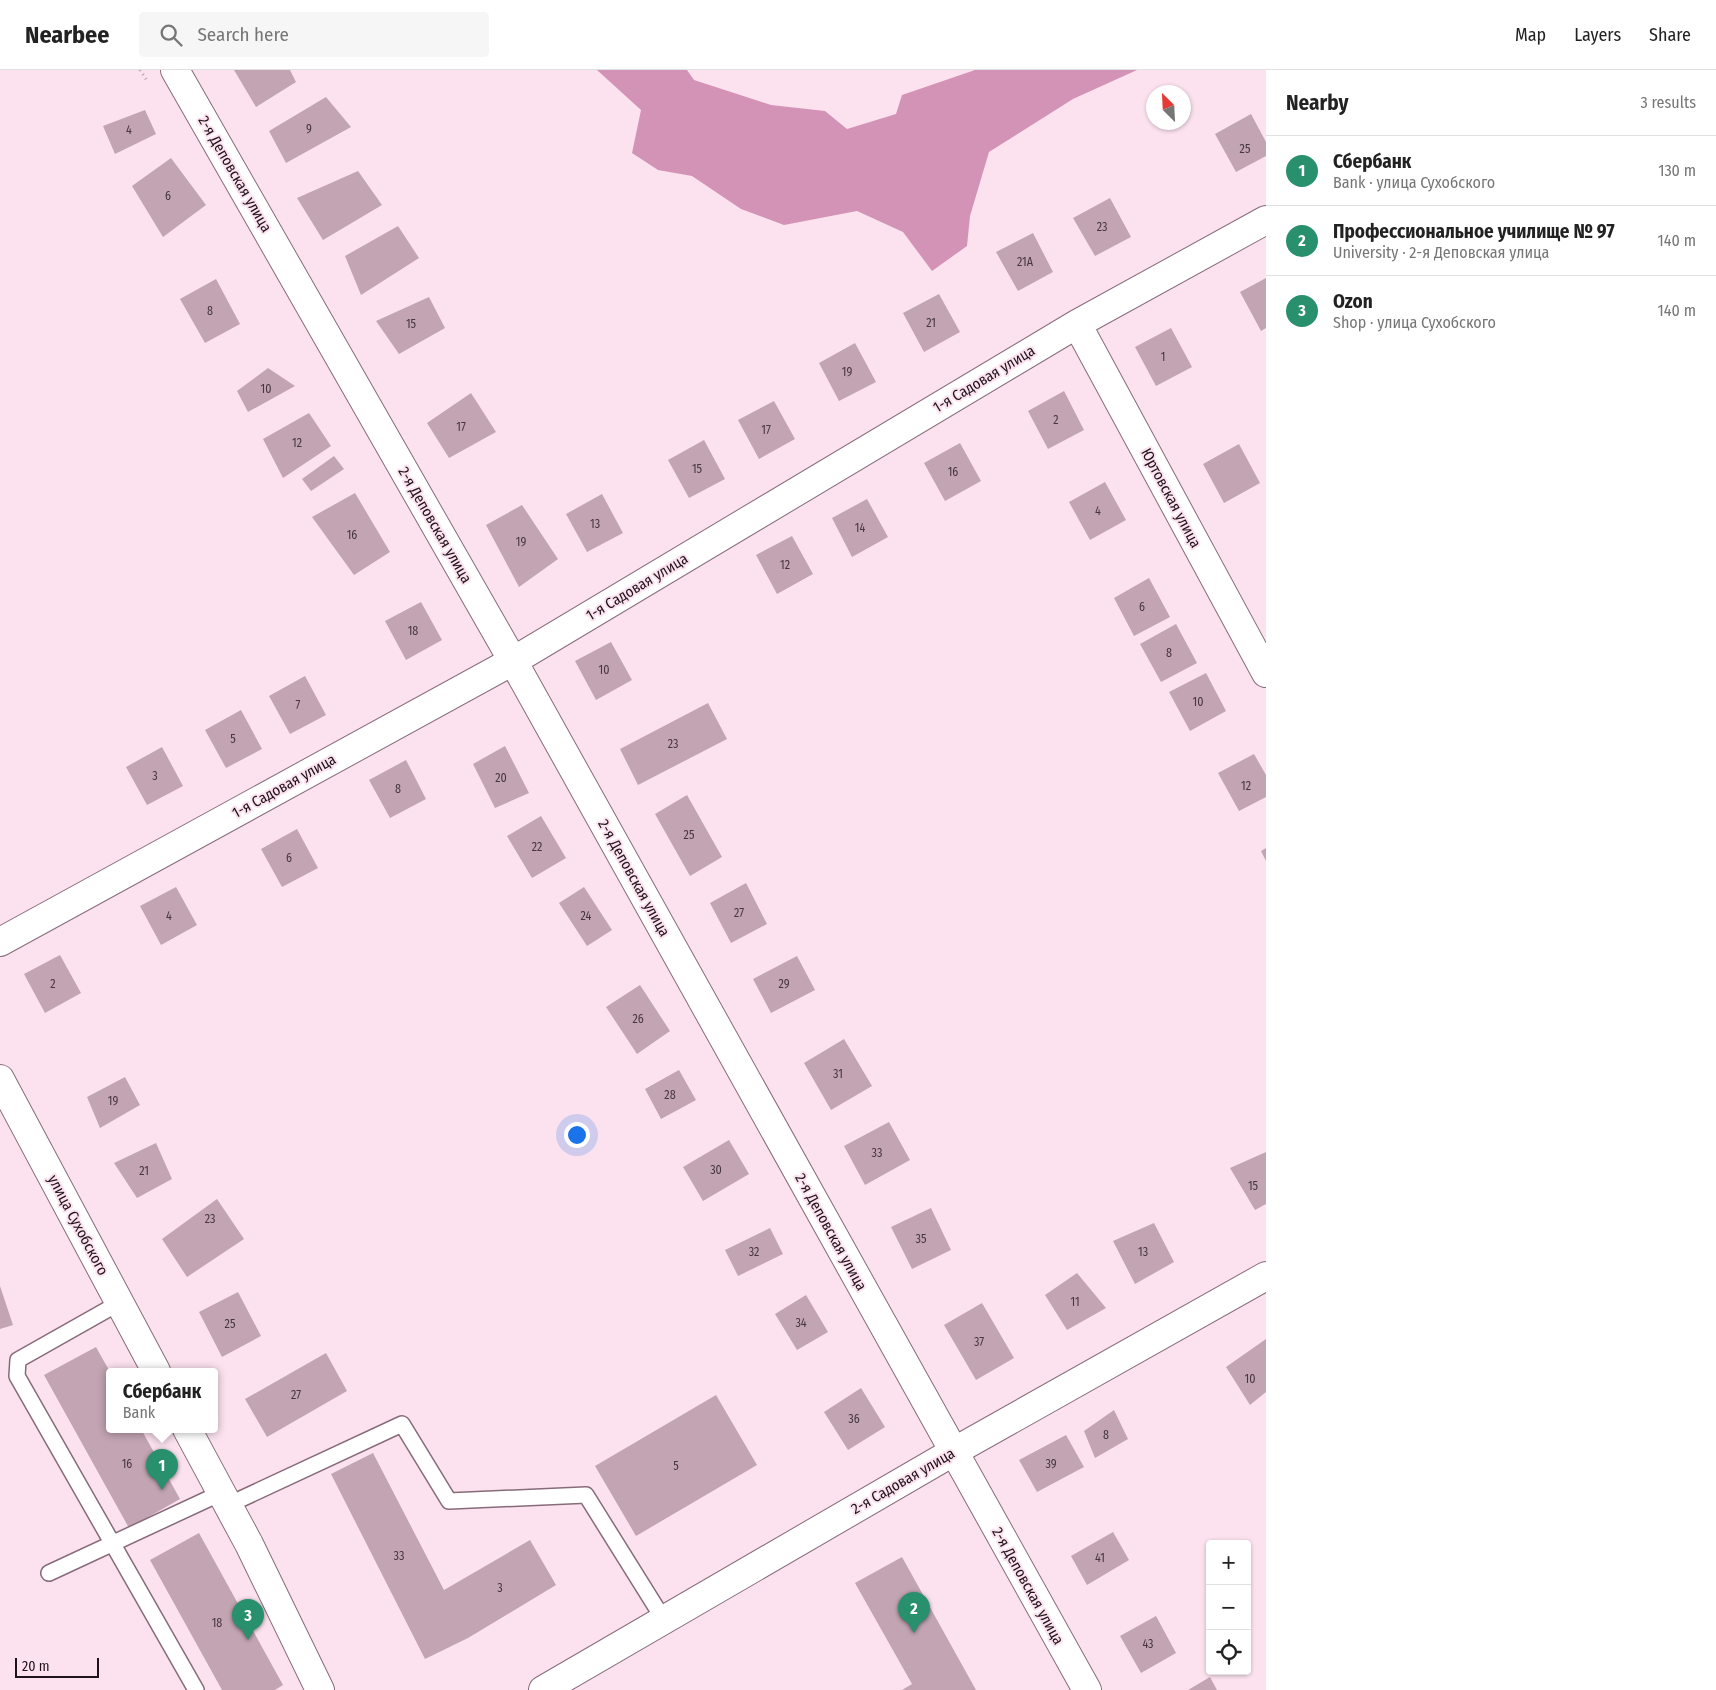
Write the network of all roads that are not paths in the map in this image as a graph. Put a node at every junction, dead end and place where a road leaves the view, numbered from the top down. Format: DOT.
graph roads {
  1 [pos="175,70"];
  2 [pos="1266,220"];
  3 [pos="1077,324"];
  4 [pos="513,661"];
  5 [pos="1266,673"];
  6 [pos="0,942"];
  7 [pos="0,1079"];
  8 [pos="1266,1276"];
  9 [pos="120,1303"];
  10 [pos="154,1368"];
  11 [pos="189,1433"];
  12 [pos="953,1452"];
  13 [pos="225,1499"];
  14 [pos="112,1544"];
  15 [pos="49,1573"];
  16 [pos="664,1620"];
  17 [pos="196,1690"];
  18 [pos="320,1690"];
  19 [pos="542,1690"];
  20 [pos="1086,1690"];
  1 -- 4 [label="street, 2-я Деповская улица"];
  2 -- 3 [label="street, 1-я Садовая улица"];
  3 -- 4 [label="street, 1-я Садовая улица"];
  3 -- 5 [label="street, Юртовская улица"];
  4 -- 6 [label="street, 1-я Садовая улица"];
  4 -- 12 [label="street, 2-я Деповская улица"];
  7 -- 9 [label="street, улица Сухобского"];
  8 -- 12 [label="street, 2-я Садовая улица"];
  9 -- 10 [label="street, улица Сухобского"];
  9 -- 14 [label="lane"];
  11 -- 13 [label="street"];
  12 -- 16 [label="street, 2-я Садовая улица"];
  12 -- 20 [label="street, 2-я Деповская улица"];
  13 -- 14 [label="lane"];
  13 -- 16 [label="lane"];
  13 -- 18 [label="street"];
  14 -- 15 [label="lane"];
  14 -- 17 [label="lane"];
  16 -- 19 [label="street, 2-я Садовая улица"];
}
